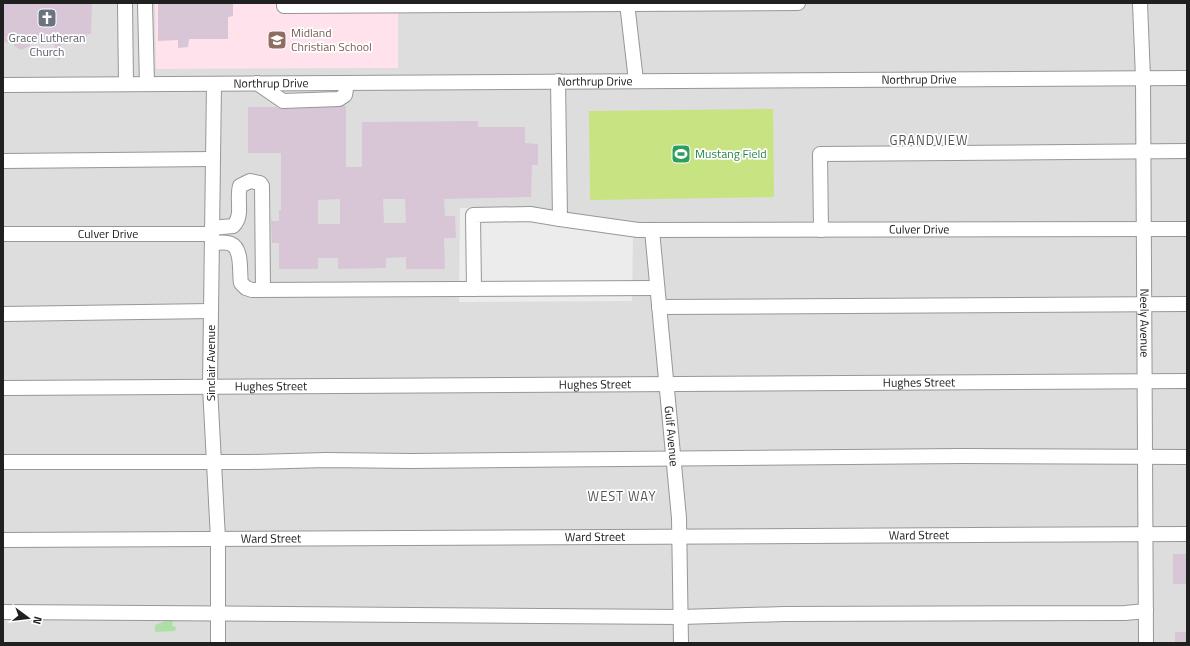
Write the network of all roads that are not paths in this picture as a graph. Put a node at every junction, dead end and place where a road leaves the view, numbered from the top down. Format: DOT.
graph roads {
  1 [pos="125,3"];
  2 [pos="145,3"];
  3 [pos="284,3"];
  4 [pos="798,3"];
  5 [pos="1140,3"];
  6 [pos="414,4"];
  7 [pos="627,4"];
  8 [pos="1143,78"];
  9 [pos="1187,78"];
  10 [pos="558,81"];
  11 [pos="636,81"];
  12 [pos="126,84"];
  13 [pos="147,84"];
  14 [pos="214,84"];
  15 [pos="3,85"];
  16 [pos="1143,151"];
  17 [pos="1187,151"];
  18 [pos="213,159"];
  19 [pos="3,161"];
  20 [pos="560,219"];
  21 [pos="1144,229"];
  22 [pos="1187,229"];
  23 [pos="652,230"];
  24 [pos="821,230"];
  25 [pos="3,234"];
  26 [pos="212,235"];
  27 [pos="657,288"];
  28 [pos="474,289"];
  29 [pos="263,290"];
  30 [pos="1144,304"];
  31 [pos="1187,304"];
  32 [pos="659,307"];
  33 [pos="211,311"];
  34 [pos="3,314"];
  35 [pos="1187,381"];
  36 [pos="1145,382"];
  37 [pos="666,384"];
  38 [pos="210,387"];
  39 [pos="3,388"];
  40 [pos="1145,456"];
  41 [pos="1187,457"];
  42 [pos="673,459"];
  43 [pos="214,461"];
  44 [pos="3,462"];
  45 [pos="1146,534"];
  46 [pos="1187,534"];
  47 [pos="680,536"];
  48 [pos="218,539"];
  49 [pos="3,540"];
  50 [pos="1146,611"];
  51 [pos="3,612"];
  52 [pos="218,613"];
  53 [pos="681,617"];
  54 [pos="218,643"];
  55 [pos="681,643"];
  56 [pos="1146,643"];
  1 -- 12 [label="street"];
  2 -- 13 [label="street"];
  3 -- 6 [label="street"];
  4 -- 7 [label="street"];
  5 -- 8 [label="street, Neely Avenue"];
  6 -- 7 [label="street"];
  7 -- 11 [label="street"];
  8 -- 9 [label="street, Northrup Drive"];
  8 -- 11 [label="street, Northrup Drive"];
  8 -- 16 [label="street, Neely Avenue"];
  10 -- 11 [label="street, Northrup Drive"];
  10 -- 14 [label="street, Northrup Drive"];
  10 -- 20 [label="street"];
  12 -- 13 [label="street, Northrup Drive"];
  12 -- 15 [label="street, Northrup Drive"];
  13 -- 14 [label="street, Northrup Drive"];
  14 -- 18 [label="street, Sinclair Avenue"];
  16 -- 17 [label="street"];
  16 -- 21 [label="street, Neely Avenue"];
  16 -- 24 [label="street"];
  18 -- 19 [label="street"];
  18 -- 26 [label="street, Sinclair Avenue"];
  20 -- 23 [label="street, Culver Drive"];
  20 -- 28 [label="street, Culver Drive"];
  21 -- 22 [label="street, Culver Drive"];
  21 -- 24 [label="street, Culver Drive"];
  21 -- 30 [label="street, Neely Avenue"];
  23 -- 24 [label="street, Culver Drive"];
  23 -- 27 [label="street, Gulf Avenue"];
  25 -- 26 [label="street, Culver Drive"];
  26 -- 29 [label="street"];
  26 -- 29 [label="street"];
  26 -- 33 [label="street, Sinclair Avenue"];
  27 -- 28 [label="street"];
  27 -- 32 [label="street, Gulf Avenue"];
  28 -- 29 [label="street"];
  30 -- 31 [label="street"];
  30 -- 32 [label="street"];
  30 -- 36 [label="street, Neely Avenue"];
  32 -- 37 [label="street, Gulf Avenue"];
  33 -- 34 [label="street"];
  33 -- 38 [label="street, Sinclair Avenue"];
  35 -- 36 [label="street, Hughes Street"];
  36 -- 37 [label="street, Hughes Street"];
  36 -- 40 [label="street, Neely Avenue"];
  37 -- 38 [label="street, Hughes Street"];
  37 -- 42 [label="street, Gulf Avenue"];
  38 -- 39 [label="street, Hughes Street"];
  38 -- 43 [label="street, Sinclair Avenue"];
  40 -- 41 [label="street"];
  40 -- 42 [label="street"];
  40 -- 45 [label="street, Neely Avenue"];
  42 -- 43 [label="street"];
  42 -- 47 [label="street, Gulf Avenue"];
  43 -- 44 [label="street"];
  43 -- 48 [label="street, Sinclair Avenue"];
  45 -- 46 [label="street, Ward Street"];
  45 -- 47 [label="street, Ward Street"];
  45 -- 50 [label="street, Neely Avenue"];
  47 -- 48 [label="street, Ward Street"];
  47 -- 53 [label="street, Gulf Avenue"];
  48 -- 49 [label="street, Ward Street"];
  48 -- 52 [label="street, Sinclair Avenue"];
  50 -- 53 [label="street"];
  50 -- 56 [label="street, Neely Avenue"];
  51 -- 52 [label="street"];
  52 -- 53 [label="street"];
  52 -- 54 [label="street, Sinclair Avenue"];
  53 -- 55 [label="street, Gulf Avenue"];
}
